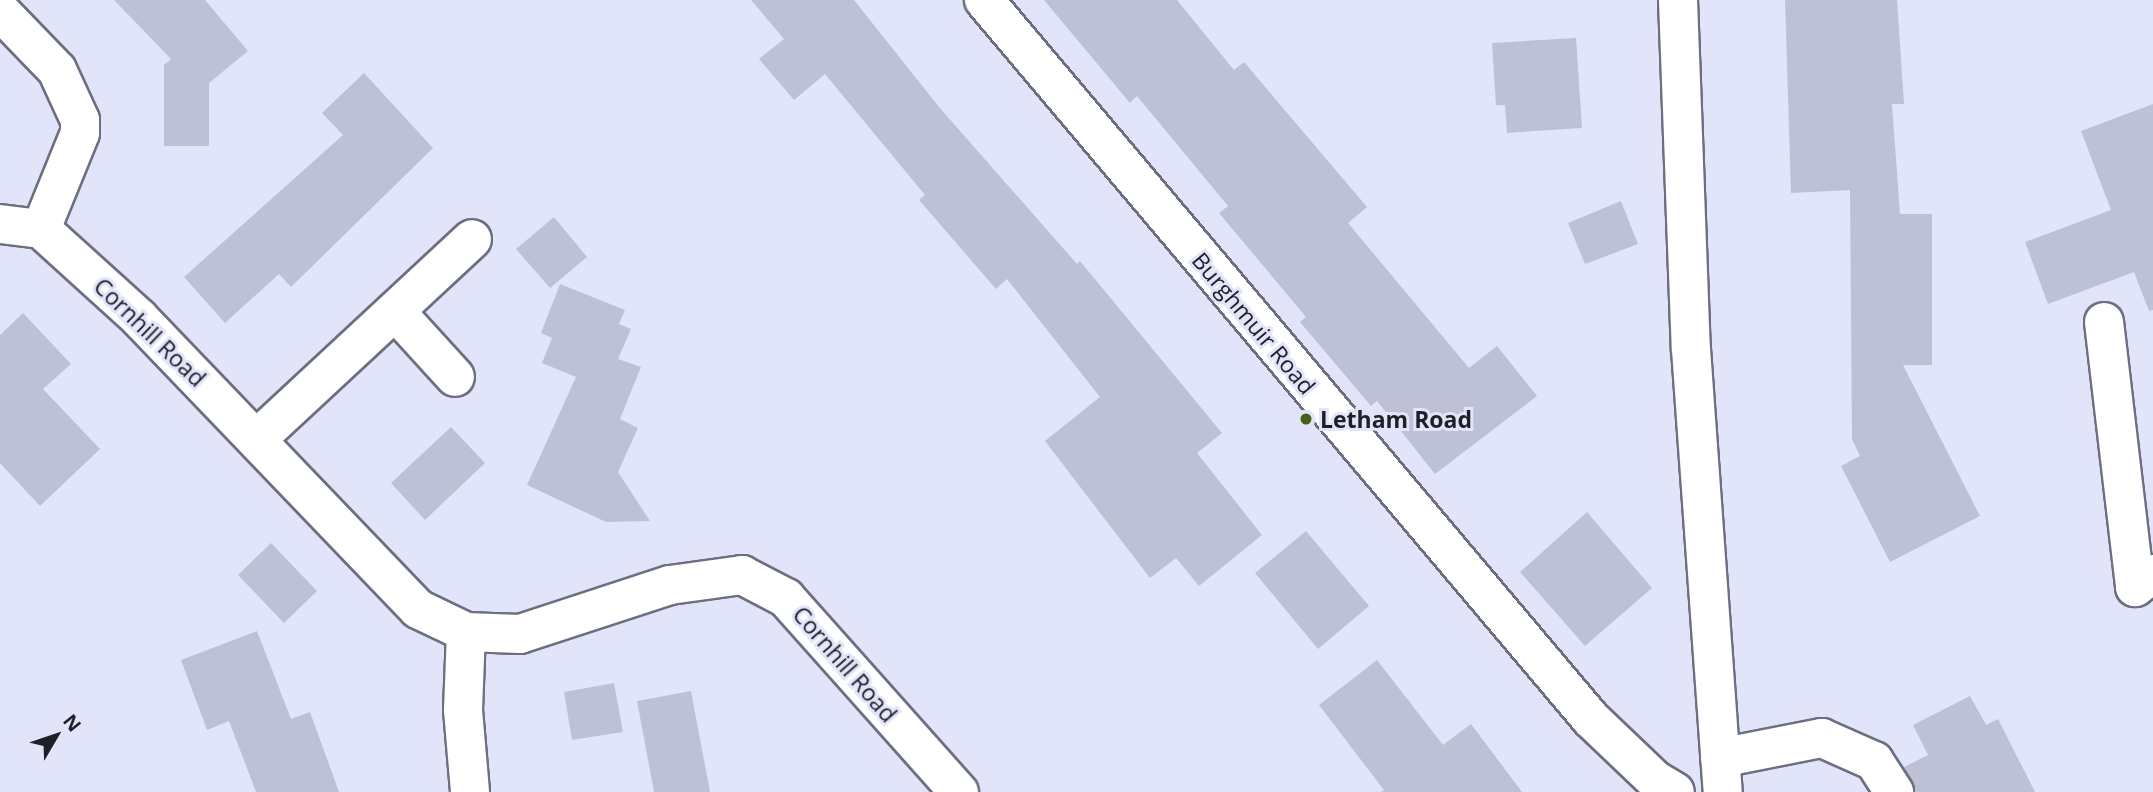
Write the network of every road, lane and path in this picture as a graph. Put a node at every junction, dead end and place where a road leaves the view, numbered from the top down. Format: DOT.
graph roads {
  1 [pos="984,0"];
  2 [pos="1678,0"];
  3 [pos="0,12"];
  4 [pos="0,224"];
  5 [pos="41,229"];
  6 [pos="472,239"];
  7 [pos="395,311"];
  8 [pos="2104,322"];
  9 [pos="455,377"];
  10 [pos="258,438"];
  11 [pos="2153,574"];
  12 [pos="466,632"];
  13 [pos="1722,775"];
  14 [pos="470,792"];
  15 [pos="959,792"];
  16 [pos="1675,792"];
  17 [pos="1894,792"];
  1 -- 16 [label="street, Burghmuir Road"];
  2 -- 13 [label="street"];
  3 -- 5 [label="street"];
  4 -- 5 [label="street"];
  5 -- 10 [label="street, Cornhill Road"];
  6 -- 7 [label="street"];
  7 -- 9 [label="street"];
  7 -- 10 [label="street"];
  8 -- 11 [label="street"];
  10 -- 12 [label="street, Cornhill Road"];
  12 -- 14 [label="street"];
  12 -- 15 [label="street, Cornhill Road"];
  13 -- 17 [label="street"];
}
